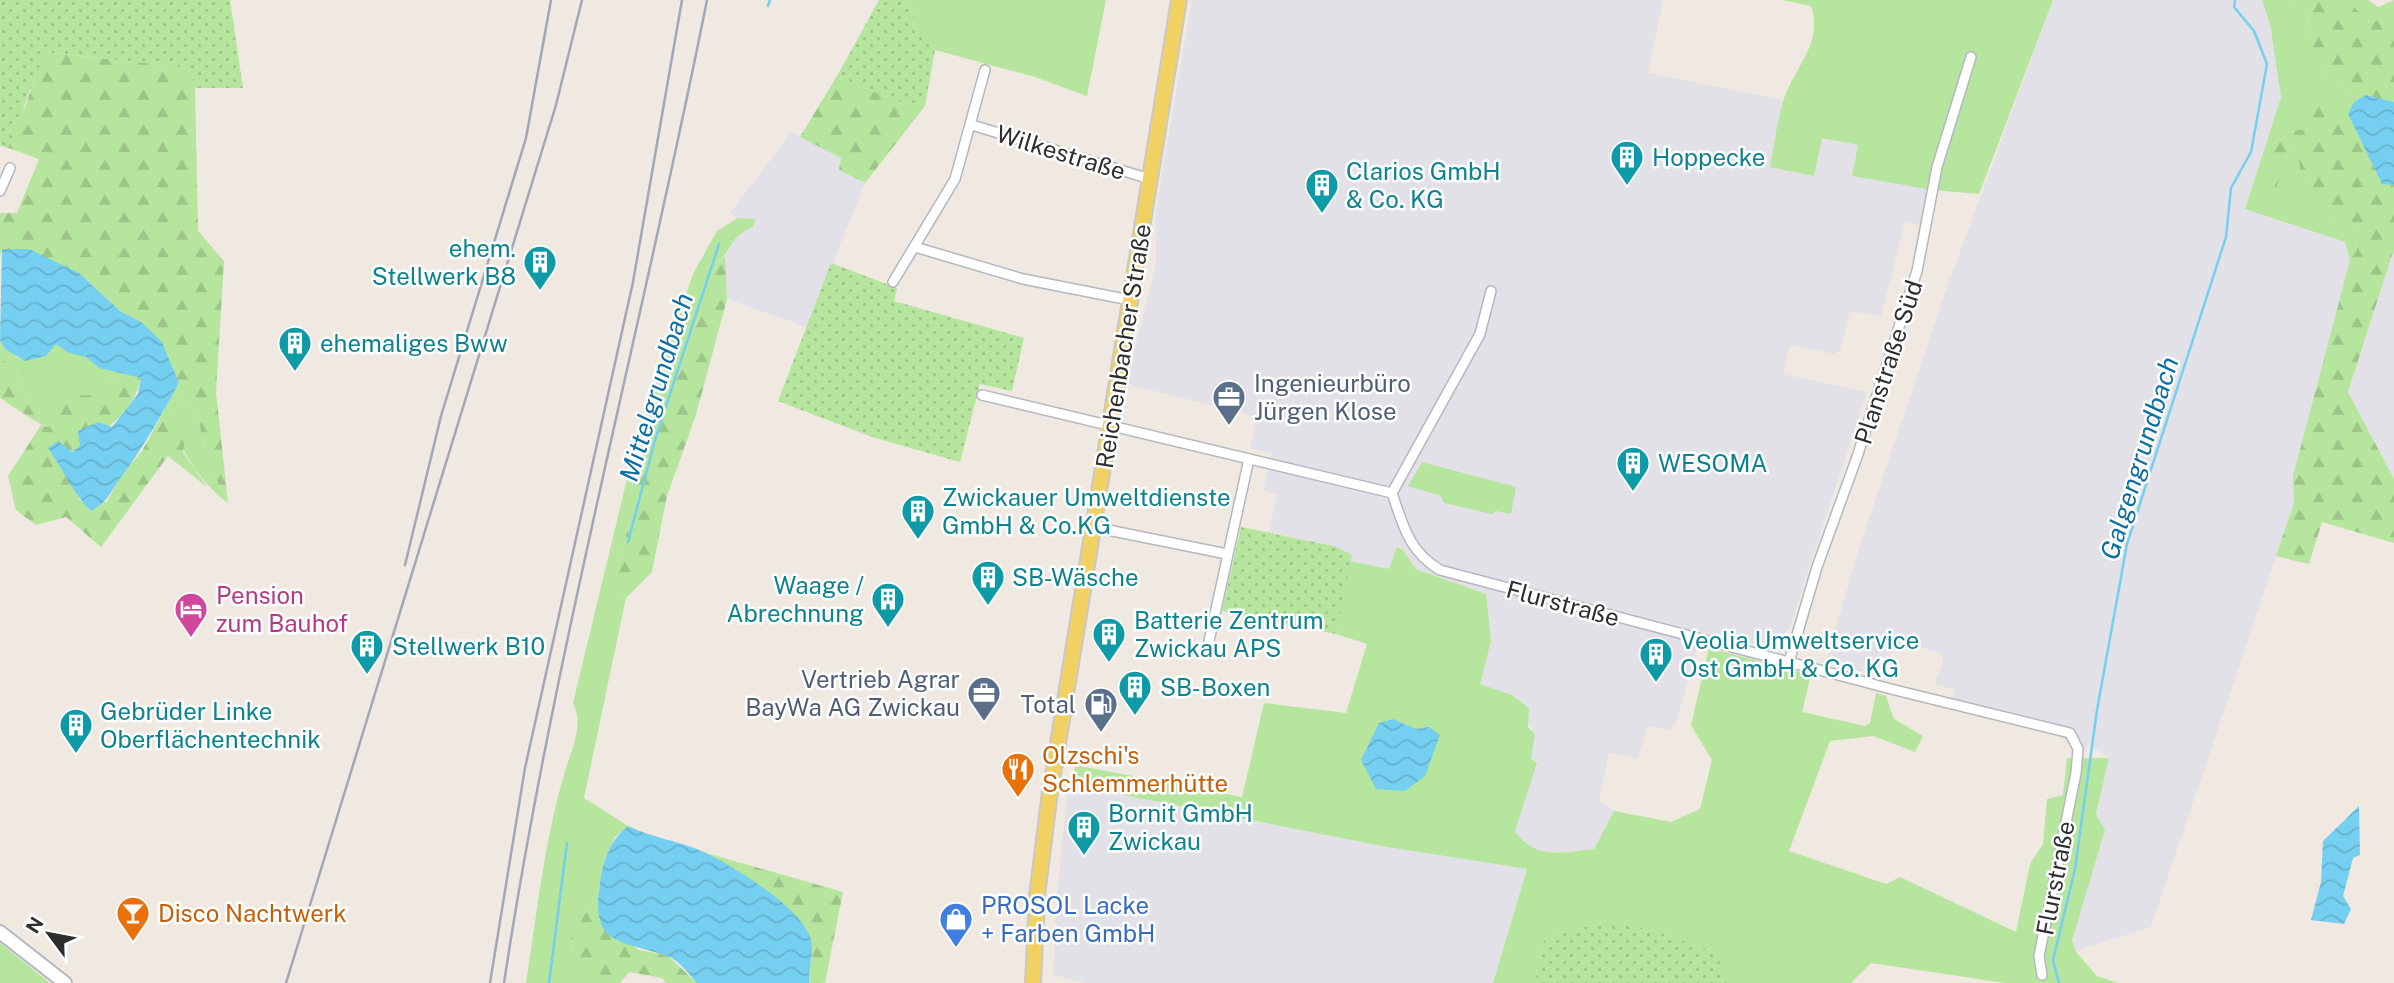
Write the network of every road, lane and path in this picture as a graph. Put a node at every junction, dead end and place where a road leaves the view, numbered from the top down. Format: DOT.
graph roads {
  1 [pos="1179,0"];
  2 [pos="1970,57"];
  3 [pos="985,70"];
  4 [pos="972,125"];
  5 [pos="10,168"];
  6 [pos="1150,179"];
  7 [pos="0,191"];
  8 [pos="915,247"];
  9 [pos="894,282"];
  10 [pos="1491,291"];
  11 [pos="1130,300"];
  12 [pos="982,395"];
  13 [pos="1110,425"];
  14 [pos="1249,459"];
  15 [pos="1392,492"];
  16 [pos="1093,527"];
  17 [pos="1227,554"];
  18 [pos="1209,640"];
  19 [pos="1788,662"];
  20 [pos="0,932"];
  21 [pos="2042,975"];
  22 [pos="65,983"];
  23 [pos="1033,983"];
  1 -- 6 [label="main road, Reichenbacher Straße"];
  2 -- 19 [label="street, Planstraße Süd"];
  3 -- 4 [label="street"];
  4 -- 6 [label="street, Wilkestraße"];
  4 -- 8 [label="street"];
  5 -- 7 [label="street"];
  6 -- 11 [label="main road, Reichenbacher Straße"];
  8 -- 9 [label="street"];
  8 -- 11 [label="street"];
  10 -- 15 [label="street"];
  11 -- 13 [label="main road, Reichenbacher Straße"];
  12 -- 13 [label="street"];
  13 -- 14 [label="street"];
  13 -- 16 [label="main road, Reichenbacher Straße"];
  14 -- 15 [label="street"];
  14 -- 17 [label="street"];
  15 -- 19 [label="street, Flurstraße"];
  16 -- 17 [label="street"];
  16 -- 23 [label="main road, Reichenbacher Straße"];
  17 -- 18 [label="street"];
  19 -- 21 [label="street, Flurstraße"];
  20 -- 22 [label="main road"];
}
